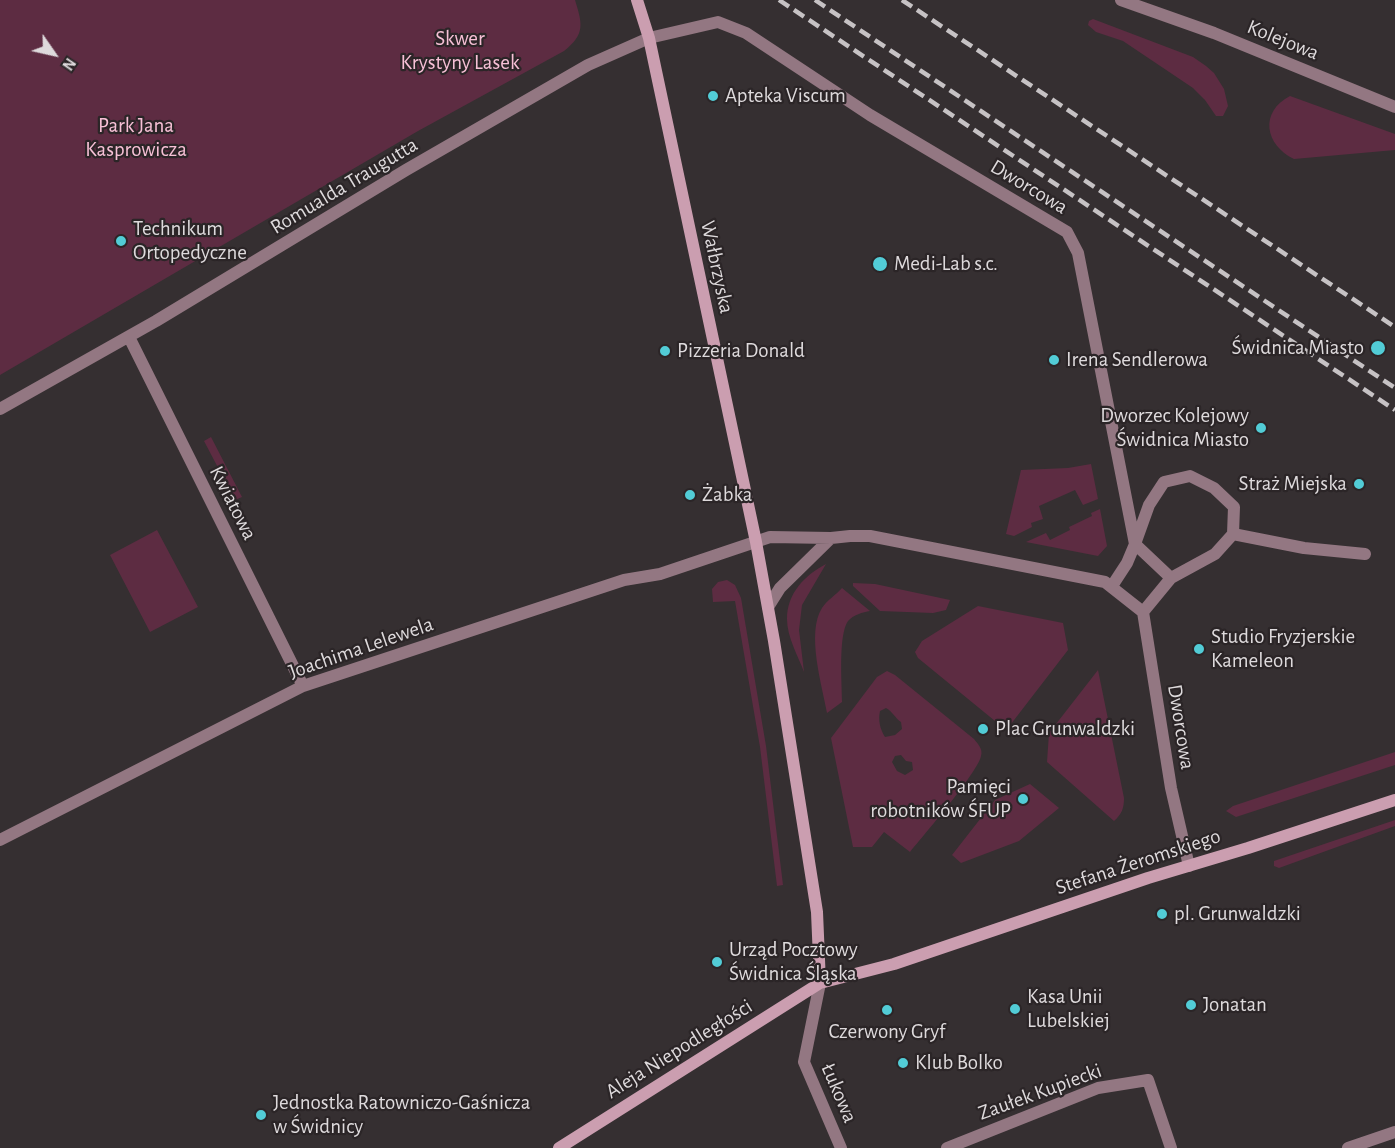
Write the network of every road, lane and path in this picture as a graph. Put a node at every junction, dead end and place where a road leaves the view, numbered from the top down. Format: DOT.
graph roads {
  1 [pos="637,0"];
  2 [pos="1121,0"];
  3 [pos="649,38"];
  4 [pos="1395,107"];
  5 [pos="129,337"];
  6 [pos="0,409"];
  7 [pos="1233,534"];
  8 [pos="831,538"];
  9 [pos="756,542"];
  10 [pos="1135,544"];
  11 [pos="1365,554"];
  12 [pos="1171,578"];
  13 [pos="1112,586"];
  14 [pos="768,607"];
  15 [pos="1143,612"];
  16 [pos="303,686"];
  17 [pos="1395,800"];
  18 [pos="0,840"];
  19 [pos="1189,866"];
  20 [pos="820,983"];
  21 [pos="1395,1132"];
  22 [pos="559,1148"];
  23 [pos="841,1148"];
  24 [pos="947,1148"];
  25 [pos="1171,1148"];
  26 [pos="1348,1148"];
  1 -- 3 [label="main road, Wałbrzyska"];
  2 -- 4 [label="street, Kolejowa"];
  3 -- 5 [label="street, Romualda Traugutta"];
  3 -- 9 [label="main road, Wałbrzyska"];
  3 -- 10 [label="street, Dworcowa"];
  5 -- 6 [label="street, Romualda Traugutta"];
  5 -- 16 [label="street, Kwiatowa"];
  7 -- 10 [label="street"];
  7 -- 11 [label="street"];
  7 -- 12 [label="street"];
  8 -- 9 [label="street"];
  8 -- 13 [label="street"];
  8 -- 14 [label="street"];
  9 -- 14 [label="main road"];
  9 -- 16 [label="street, Joachima Lelewela"];
  10 -- 12 [label="street"];
  10 -- 13 [label="street"];
  12 -- 15 [label="street"];
  13 -- 15 [label="street"];
  14 -- 20 [label="main road"];
  15 -- 19 [label="street, Dworcowa"];
  16 -- 18 [label="street, Joachima Lelewela"];
  17 -- 19 [label="main road, Stefana Żeromskiego"];
  19 -- 20 [label="main road, Stefana Żeromskiego"];
  20 -- 22 [label="main road, Aleja Niepodległości"];
  20 -- 23 [label="street, Łukowa"];
  21 -- 26 [label="street"];
  24 -- 25 [label="street, Zaułek Kupiecki"];
}
